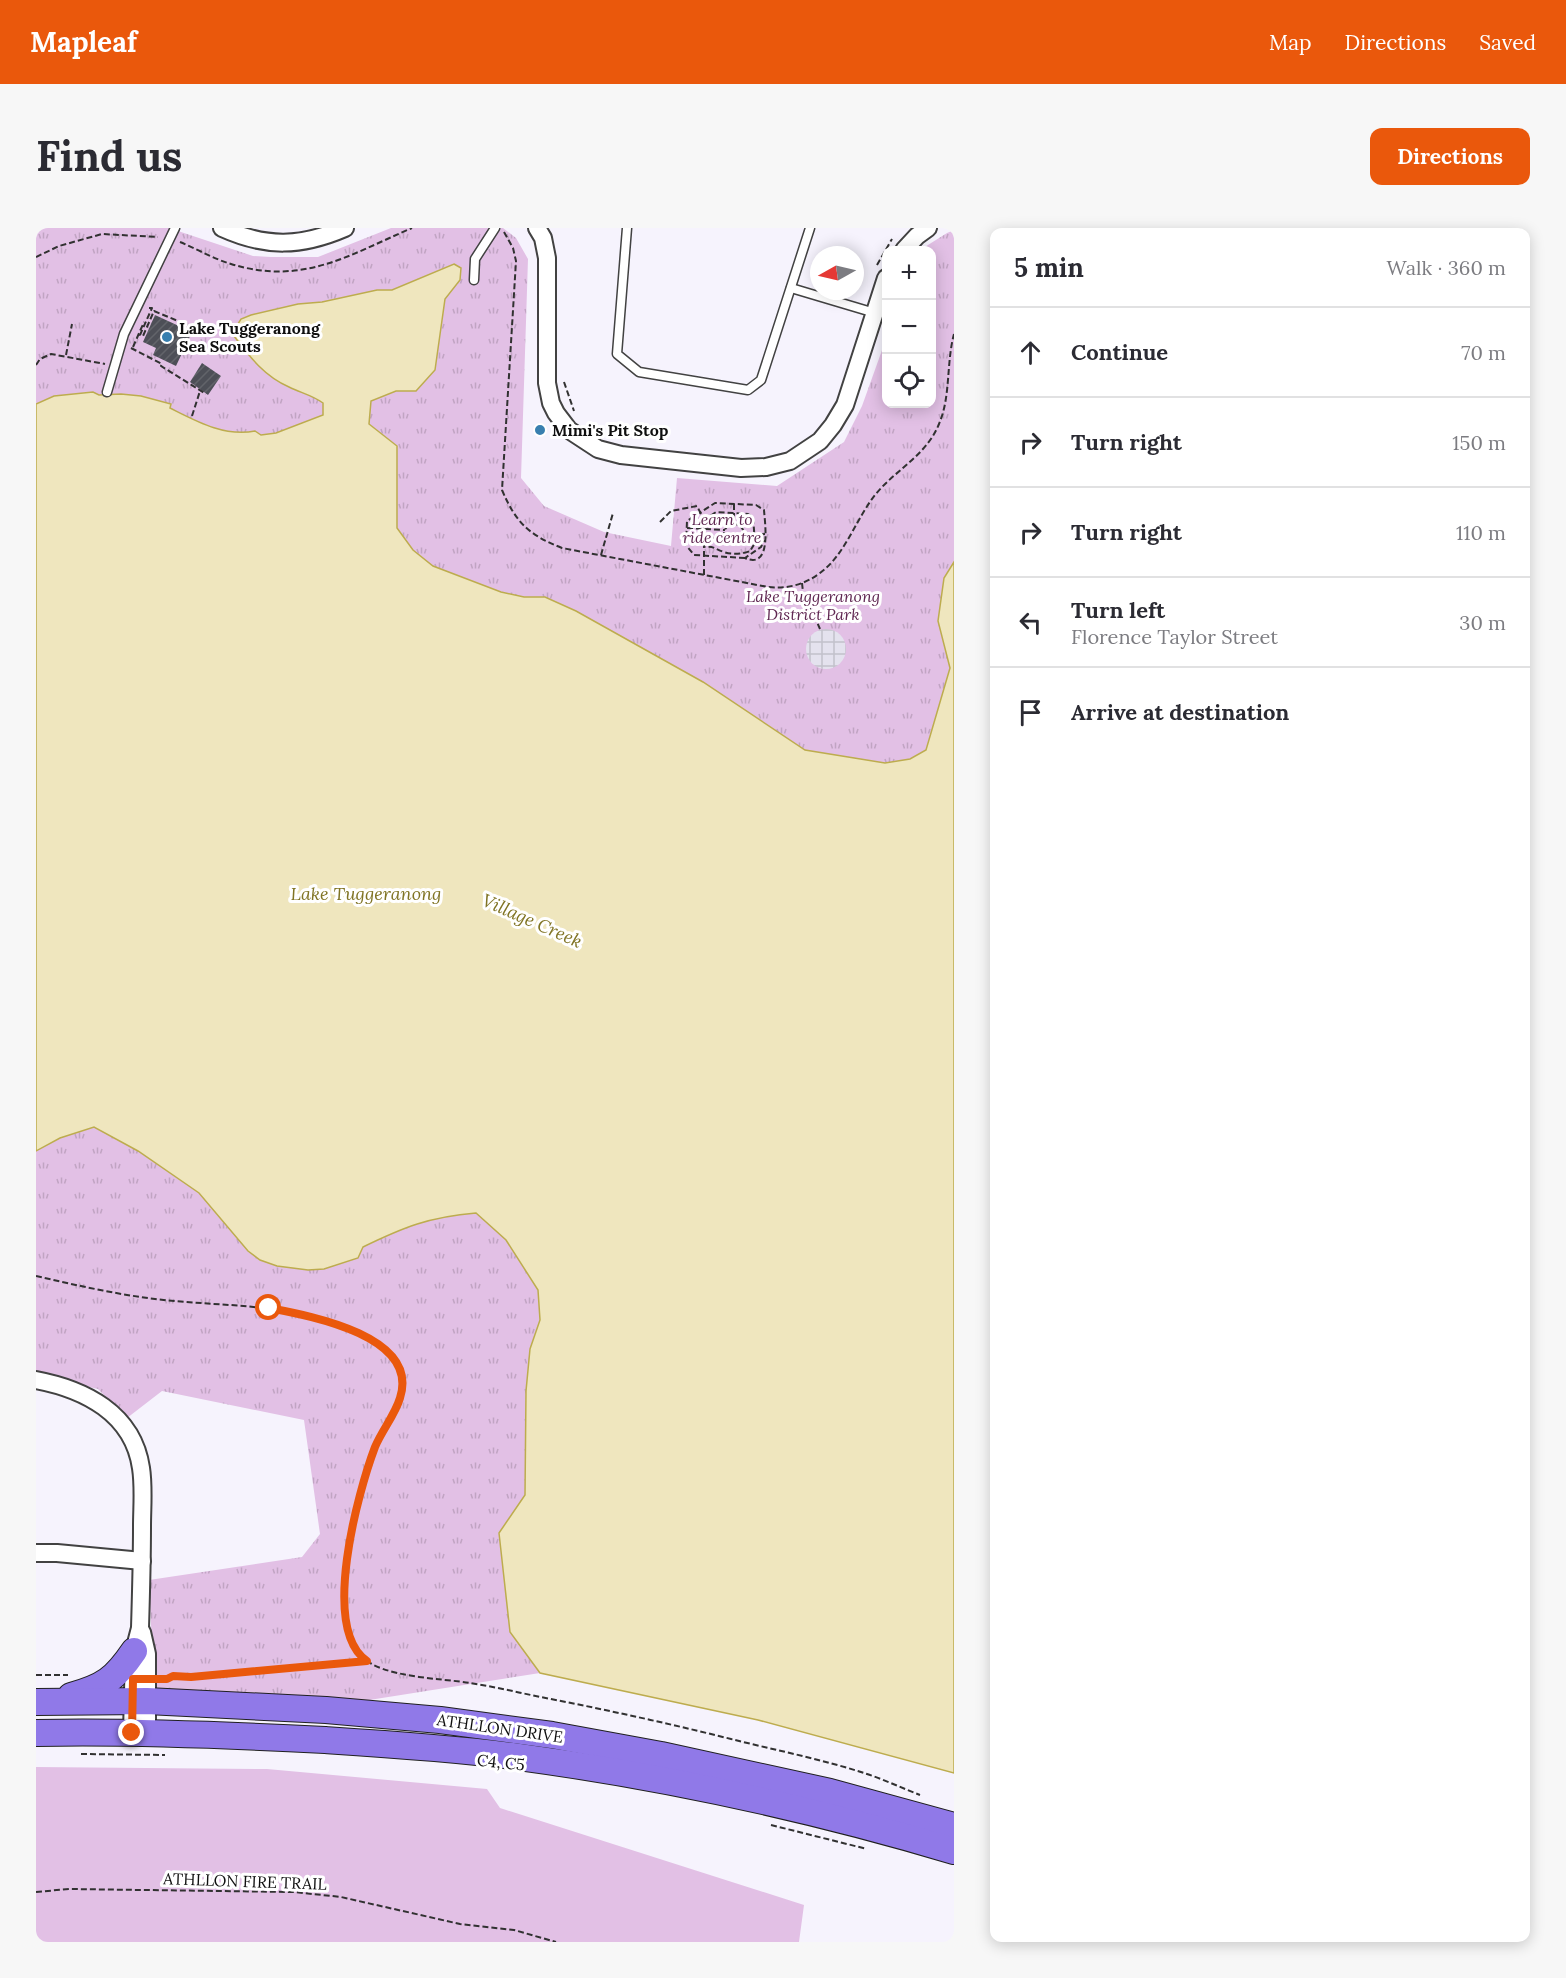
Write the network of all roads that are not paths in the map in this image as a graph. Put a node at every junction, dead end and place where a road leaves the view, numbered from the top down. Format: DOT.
graph roads {
  1 [pos="175,228"];
  2 [pos="222,228"];
  3 [pos="495,228"];
  4 [pos="537,228"];
  5 [pos="627,228"];
  6 [pos="810,228"];
  7 [pos="928,228"];
  8 [pos="338,230"];
  9 [pos="908,246"];
  10 [pos="881,274"];
  11 [pos="474,280"];
  12 [pos="791,288"];
  13 [pos="875,313"];
  14 [pos="107,392"];
  15 [pos="36,1380"];
  16 [pos="36,1553"];
  17 [pos="142,1561"];
  18 [pos="137,1640"];
  19 [pos="142,1693"];
  20 [pos="43,1701"];
  21 [pos="36,1733"];
  22 [pos="139,1733"];
  23 [pos="954,1826"];
  24 [pos="954,1851"];
  1 -- 14 [label="lane"];
  2 -- 8 [label="street"];
  3 -- 11 [label="lane"];
  4 -- 13 [label="street"];
  5 -- 12 [label="lane"];
  6 -- 12 [label="lane"];
  7 -- 9 [label="street"];
  10 -- 13 [label="street"];
  12 -- 13 [label="lane"];
  15 -- 17 [label="street"];
  16 -- 17 [label="street"];
  17 -- 18 [label="street"];
  18 -- 19 [label="street"];
  18 -- 19 [label="street"];
  18 -- 20 [label="main road"];
  19 -- 20 [label="main road, ATHLLON DRIVE"];
  19 -- 22 [label="street"];
  19 -- 23 [label="main road, ATHLLON DRIVE"];
  21 -- 22 [label="main road, ATHLLON DRIVE"];
  22 -- 24 [label="main road, ATHLLON DRIVE"];
}
